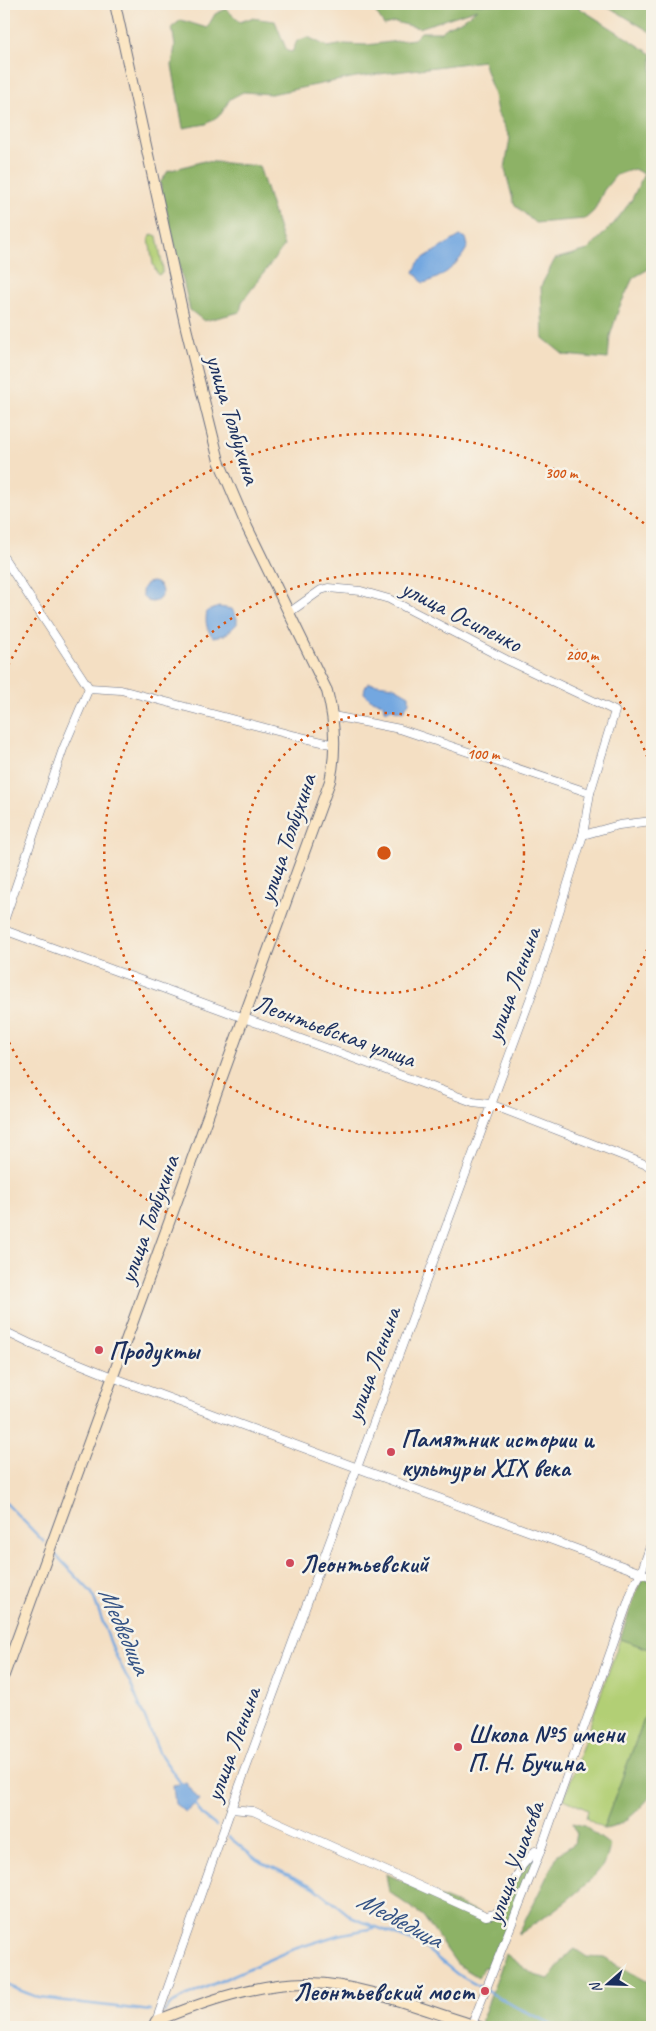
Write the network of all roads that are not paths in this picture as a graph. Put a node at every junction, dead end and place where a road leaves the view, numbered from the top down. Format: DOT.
graph roads {
  1 [pos="115,4"];
  2 [pos="4,558"];
  3 [pos="290,612"];
  4 [pos="89,688"];
  5 [pos="615,711"];
  6 [pos="333,716"];
  7 [pos="335,745"];
  8 [pos="590,793"];
  9 [pos="652,820"];
  10 [pos="583,835"];
  11 [pos="4,921"];
  12 [pos="4,930"];
  13 [pos="244,1019"];
  14 [pos="490,1104"];
  15 [pos="652,1167"];
  16 [pos="4,1331"];
  17 [pos="112,1377"];
  18 [pos="357,1466"];
  19 [pos="652,1541"];
  20 [pos="641,1573"];
  21 [pos="652,1577"];
  22 [pos="4,1675"];
  23 [pos="231,1809"];
  24 [pos="540,1852"];
  25 [pos="154,2024"];
  26 [pos="475,2026"];
  1 -- 3 [label="main road, улица Толбухина"];
  2 -- 4 [label="street"];
  3 -- 5 [label="street, улица Осипенко"];
  3 -- 6 [label="main road, улица Толбухина"];
  4 -- 7 [label="street"];
  4 -- 11 [label="street"];
  5 -- 8 [label="street, улица Ленина"];
  6 -- 7 [label="main road, улица Толбухина"];
  6 -- 8 [label="street"];
  7 -- 13 [label="main road, улица Толбухина"];
  8 -- 10 [label="street, улица Ленина"];
  9 -- 10 [label="street"];
  10 -- 14 [label="street, улица Ленина"];
  12 -- 13 [label="street, Леонтьевская улица"];
  13 -- 14 [label="street, Леонтьевская улица"];
  13 -- 17 [label="main road, улица Толбухина"];
  14 -- 15 [label="street, Леонтьевская улица"];
  14 -- 18 [label="street, улица Ленина"];
  16 -- 17 [label="street"];
  17 -- 18 [label="street"];
  17 -- 22 [label="main road, улица Толбухина"];
  18 -- 20 [label="street"];
  18 -- 23 [label="street, улица Ленина"];
  19 -- 20 [label="street, улица Ушакова"];
  20 -- 21 [label="street"];
  20 -- 24 [label="street, улица Ушакова"];
  23 -- 24 [label="street"];
  23 -- 25 [label="street, улица Ленина"];
  24 -- 26 [label="street, улица Ушакова"];
  25 -- 26 [label="main road"];
}
